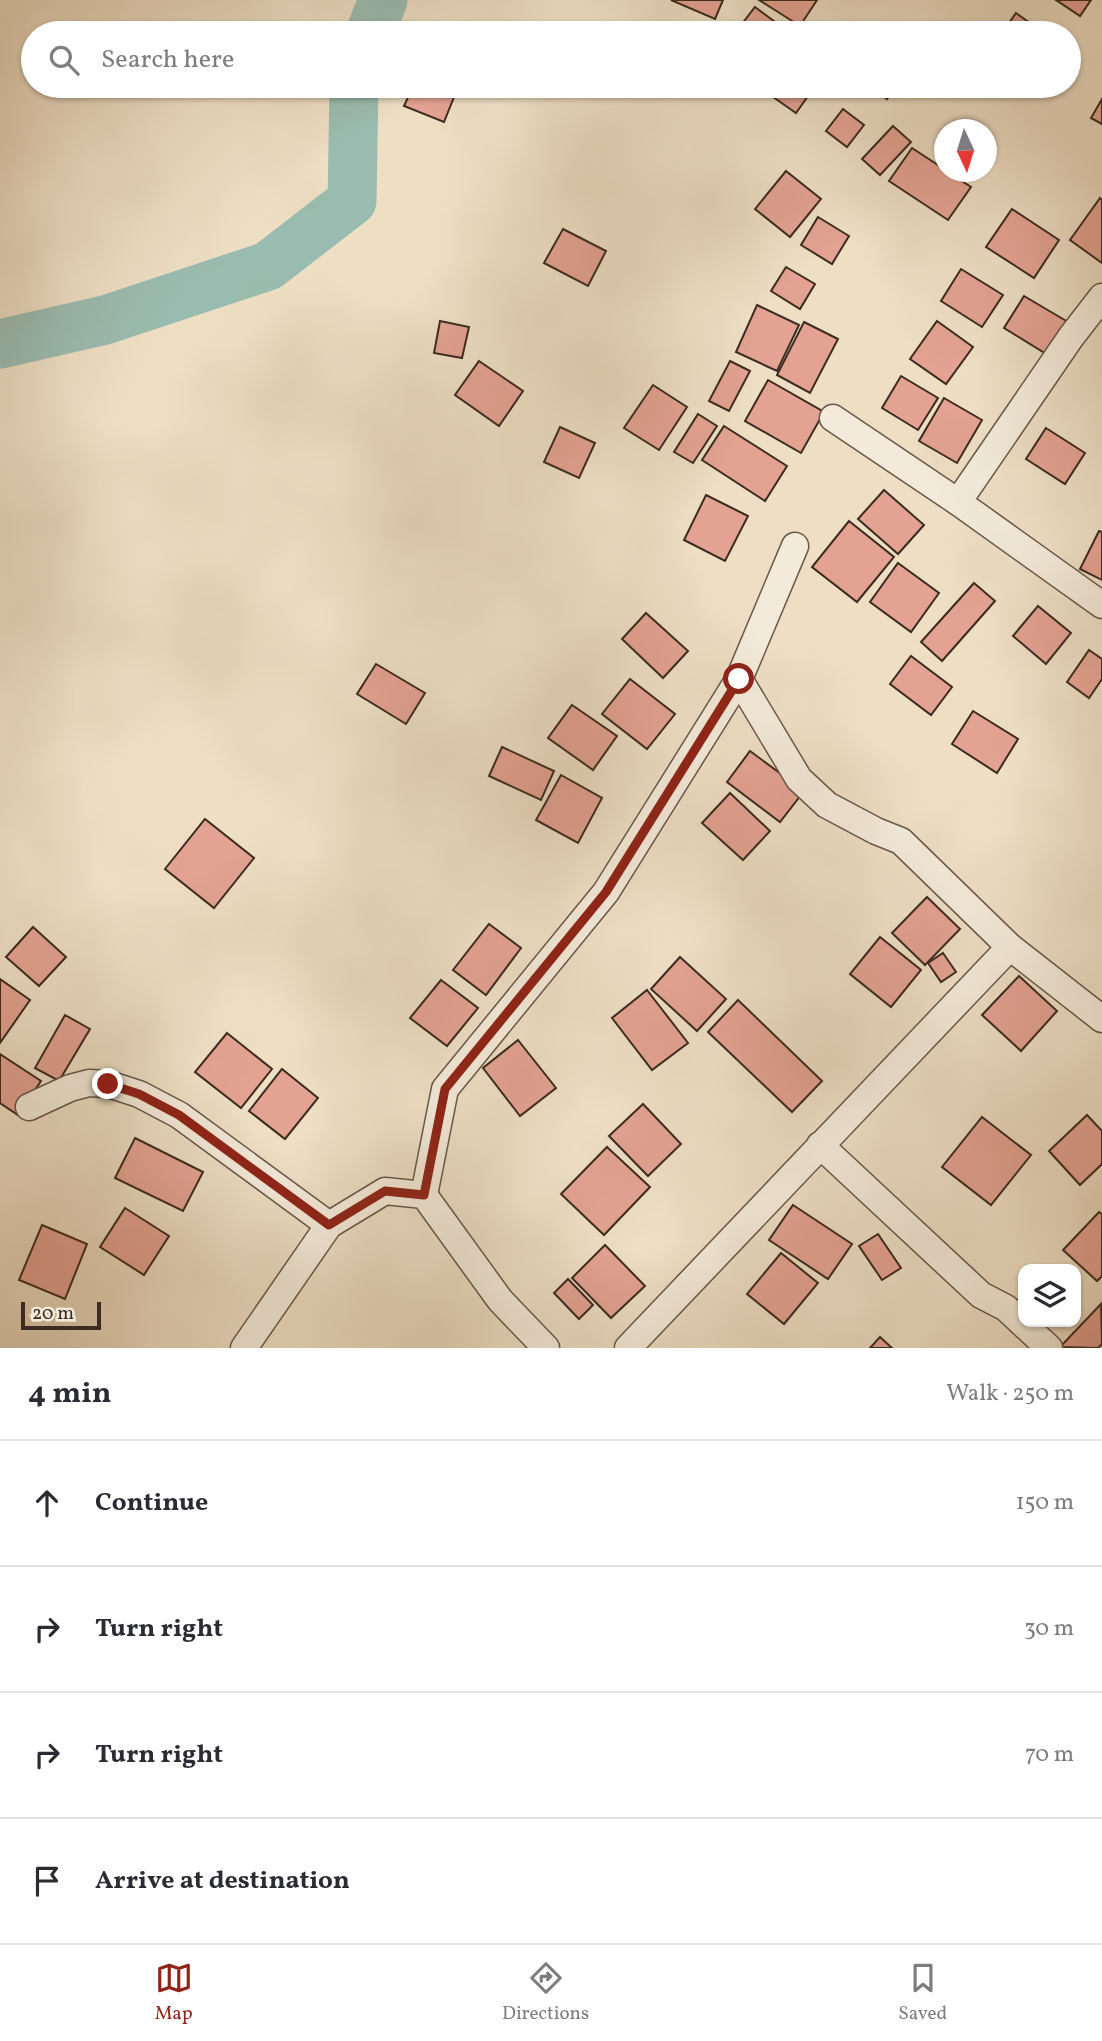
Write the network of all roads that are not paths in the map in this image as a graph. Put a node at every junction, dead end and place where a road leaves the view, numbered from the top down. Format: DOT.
graph roads {
  1 [pos="1102,297"];
  2 [pos="833,418"];
  3 [pos="958,502"];
  4 [pos="795,546"];
  5 [pos="1102,605"];
  6 [pos="739,679"];
  7 [pos="1010,947"];
  8 [pos="1102,1018"];
  9 [pos="29,1107"];
  10 [pos="820,1145"];
  11 [pos="424,1195"];
  12 [pos="329,1225"];
  13 [pos="244,1348"];
  14 [pos="546,1348"];
  15 [pos="628,1348"];
  16 [pos="1049,1348"];
  1 -- 3 [label="street"];
  2 -- 3 [label="street"];
  3 -- 5 [label="street"];
  4 -- 6 [label="street"];
  6 -- 7 [label="street"];
  6 -- 11 [label="street"];
  7 -- 8 [label="street"];
  7 -- 10 [label="street"];
  9 -- 12 [label="street"];
  10 -- 15 [label="street"];
  10 -- 16 [label="street"];
  11 -- 12 [label="street"];
  11 -- 14 [label="street"];
  12 -- 13 [label="street"];
}
